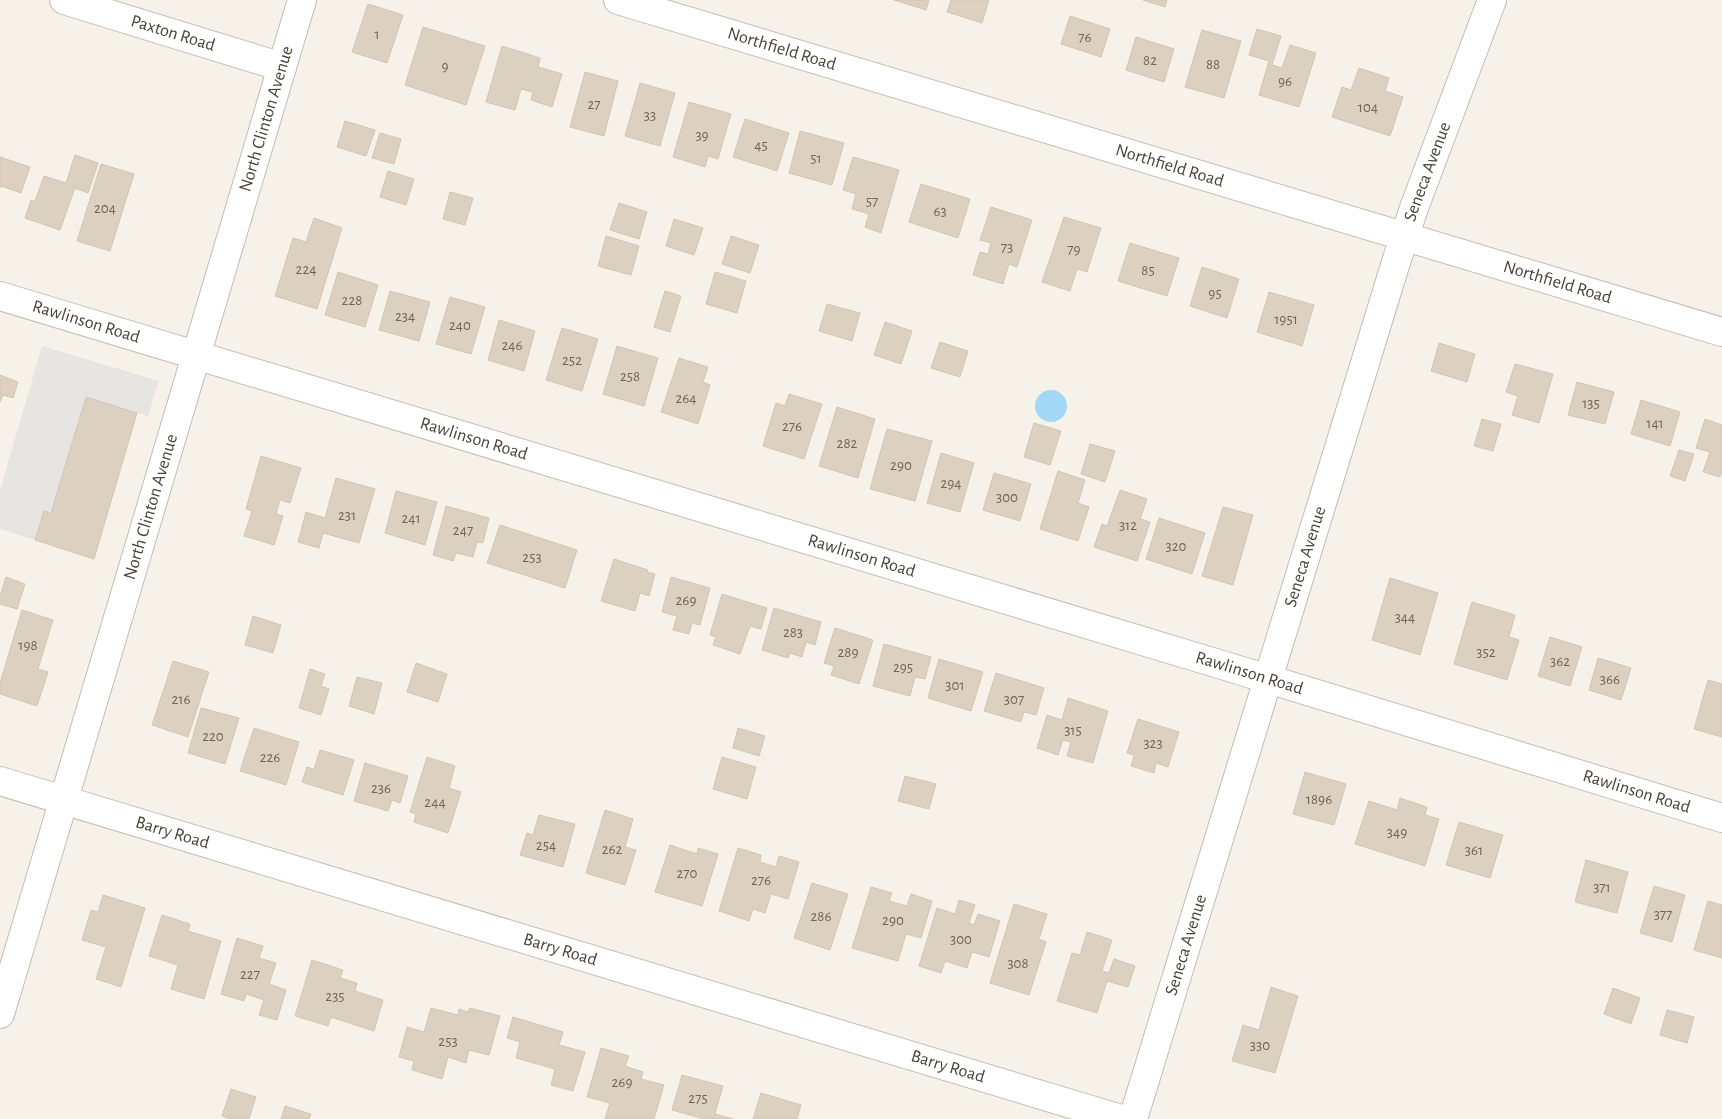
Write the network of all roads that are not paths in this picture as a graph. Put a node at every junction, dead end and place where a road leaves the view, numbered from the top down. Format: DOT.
graph roads {
  1 [pos="64,0"];
  2 [pos="302,0"];
  3 [pos="618,0"];
  4 [pos="1492,0"];
  5 [pos="282,67"];
  6 [pos="1404,238"];
  7 [pos="0,296"];
  8 [pos="1722,332"];
  9 [pos="195,356"];
  10 [pos="1269,679"];
  11 [pos="0,780"];
  12 [pos="63,800"];
  13 [pos="1722,818"];
  14 [pos="0,1014"];
  15 [pos="1121,1119"];
  16 [pos="1133,1119"];
  1 -- 5 [label="street, Paxton Road"];
  2 -- 5 [label="street, North Clinton Avenue"];
  3 -- 6 [label="street, Northfield Road"];
  4 -- 6 [label="street, Seneca Avenue"];
  5 -- 9 [label="street, North Clinton Avenue"];
  6 -- 8 [label="street, Northfield Road"];
  6 -- 10 [label="street, Seneca Avenue"];
  7 -- 9 [label="street, Rawlinson Road"];
  9 -- 10 [label="street, Rawlinson Road"];
  9 -- 12 [label="street, North Clinton Avenue"];
  10 -- 13 [label="street, Rawlinson Road"];
  10 -- 16 [label="street, Seneca Avenue"];
  11 -- 12 [label="street, Barry Road"];
  12 -- 14 [label="street, North Clinton Avenue"];
  12 -- 15 [label="street, Barry Road"];
}
